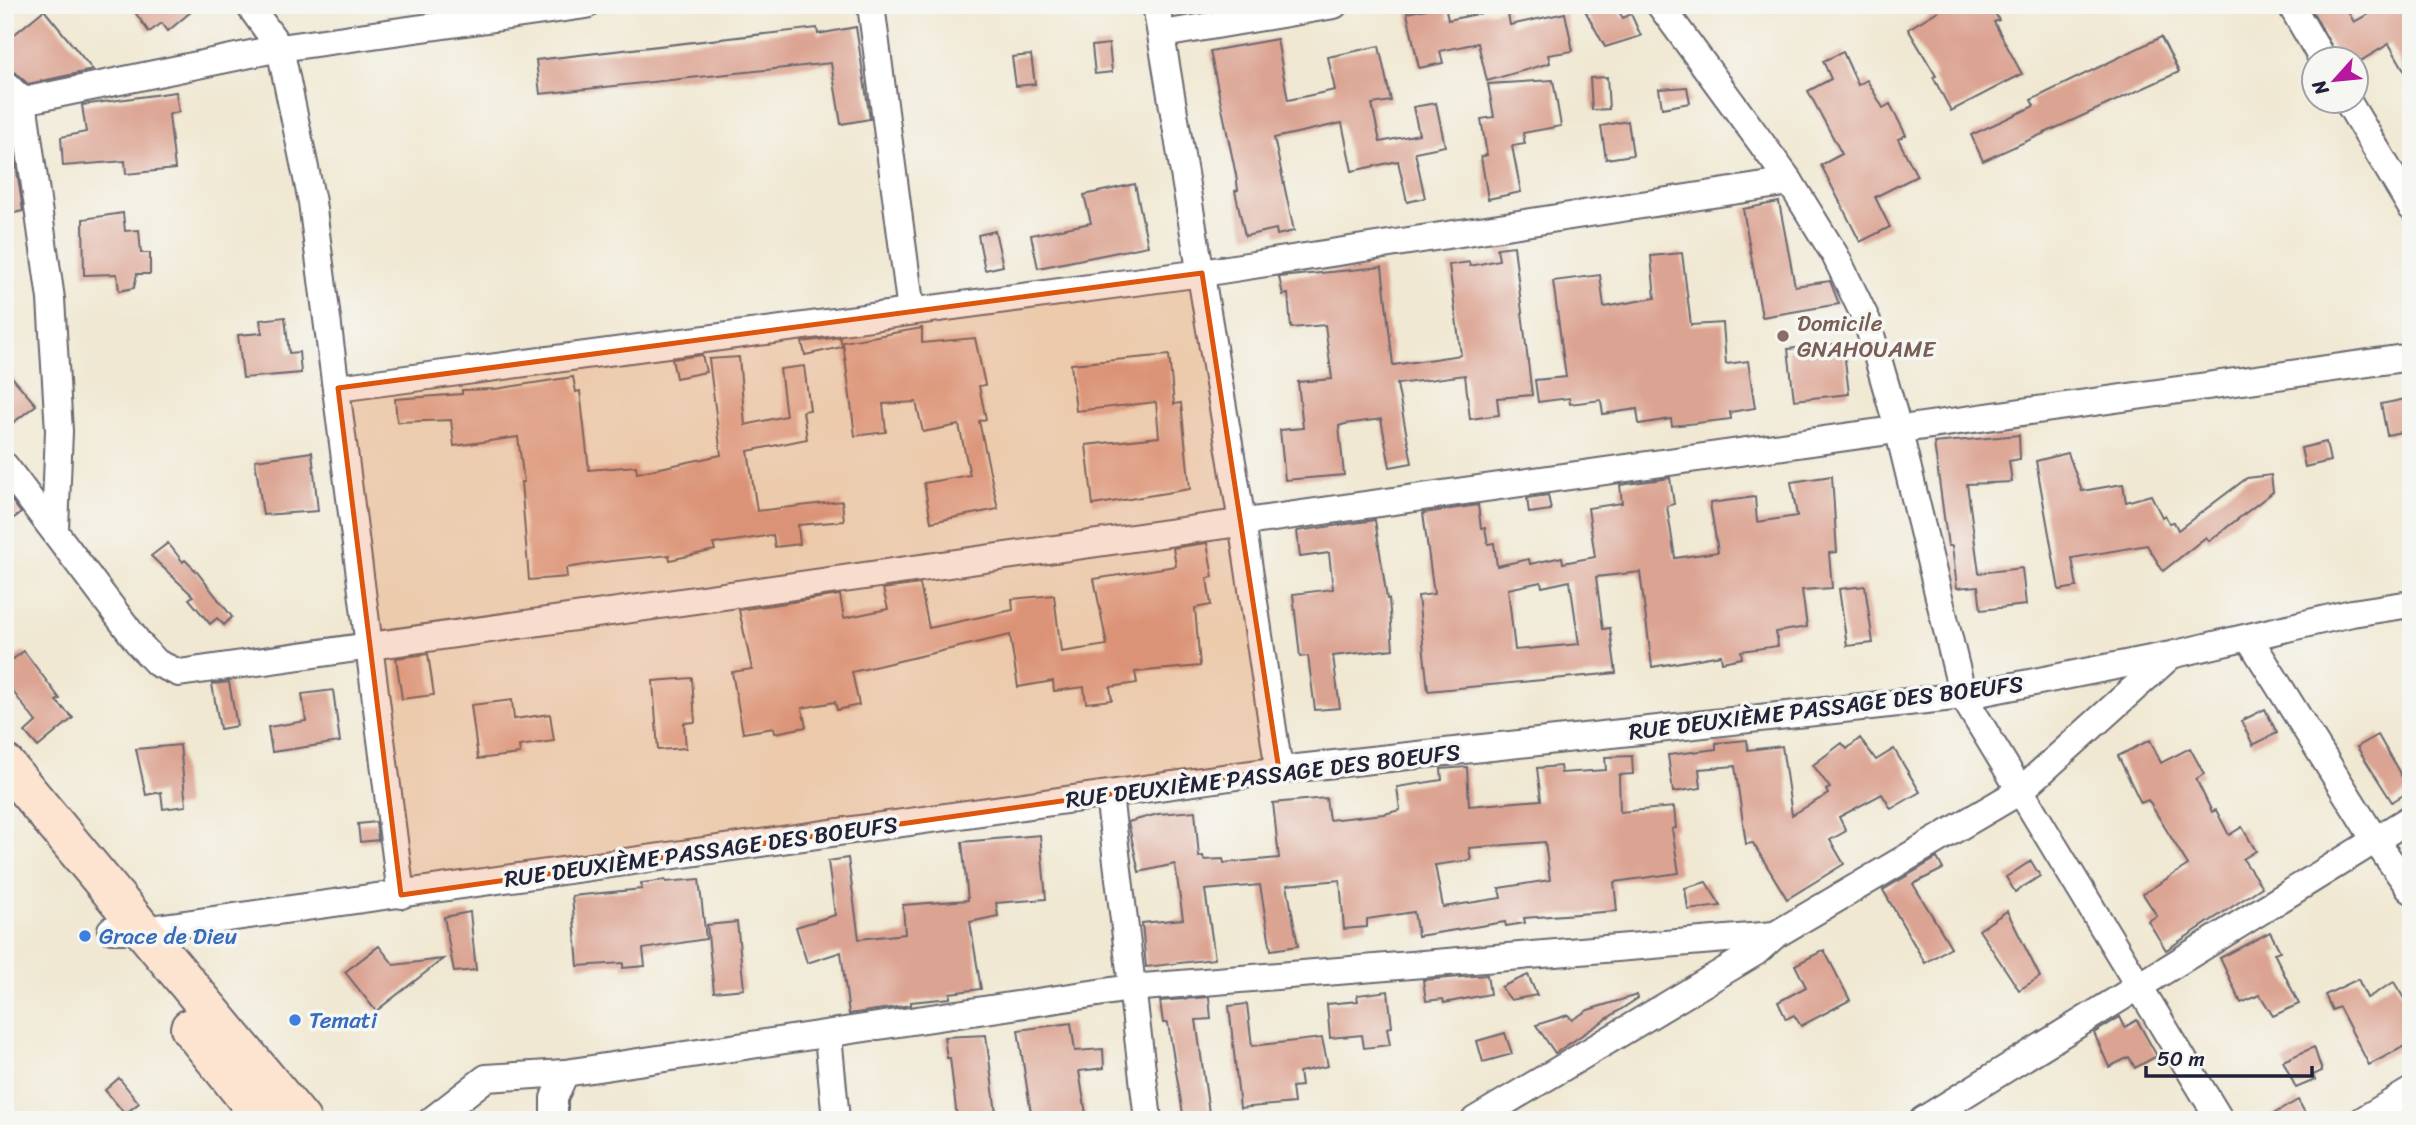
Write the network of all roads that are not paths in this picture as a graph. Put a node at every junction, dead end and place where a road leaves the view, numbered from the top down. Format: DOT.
graph roads {
  1 [pos="249,5"];
  2 [pos="586,5"];
  3 [pos="871,5"];
  4 [pos="1156,5"];
  5 [pos="1334,5"];
  6 [pos="1660,5"];
  7 [pos="2291,5"];
  8 [pos="1163,34"];
  9 [pos="2315,46"];
  10 [pos="280,48"];
  11 [pos="14,92"];
  12 [pos="2356,116"];
  13 [pos="1790,182"];
  14 [pos="2411,208"];
  15 [pos="1202,273"];
  16 [pos="911,311"];
  17 [pos="2411,357"];
  18 [pos="338,387"];
  19 [pos="1899,428"];
  20 [pos="5,466"];
  21 [pos="1242,522"];
  22 [pos="55,528"];
  23 [pos="2411,604"];
  24 [pos="2249,638"];
  25 [pos="368,645"];
  26 [pos="2171,655"];
  27 [pos="1963,696"];
  28 [pos="5,764"];
  29 [pos="1279,771"];
  30 [pos="2020,791"];
  31 [pos="1109,795"];
  32 [pos="5,806"];
  33 [pos="2411,818"];
  34 [pos="2375,840"];
  35 [pos="2411,890"];
  36 [pos="401,895"];
  37 [pos="126,930"];
  38 [pos="1775,935"];
  39 [pos="2139,985"];
  40 [pos="1130,988"];
  41 [pos="828,1036"];
  42 [pos="565,1073"];
  43 [pos="2411,1091"];
  44 [pos="264,1120"];
  45 [pos="301,1120"];
  46 [pos="432,1120"];
  47 [pos="554,1120"];
  48 [pos="836,1120"];
  49 [pos="1148,1120"];
  50 [pos="1475,1120"];
  51 [pos="1923,1120"];
  52 [pos="2220,1120"];
  53 [pos="2363,1120"];
  1 -- 10 [label="street"];
  2 -- 10 [label="street"];
  3 -- 16 [label="street"];
  4 -- 8 [label="street"];
  5 -- 8 [label="street"];
  6 -- 13 [label="street"];
  7 -- 9 [label="street"];
  8 -- 15 [label="street"];
  10 -- 11 [label="street"];
  10 -- 18 [label="street"];
  11 -- 22 [label="street"];
  12 -- 14 [label="street"];
  13 -- 15 [label="street"];
  13 -- 19 [label="street"];
  15 -- 16 [label="street"];
  15 -- 21 [label="street"];
  16 -- 18 [label="street"];
  17 -- 19 [label="street"];
  18 -- 25 [label="street"];
  19 -- 21 [label="street"];
  19 -- 27 [label="street"];
  20 -- 22 [label="street"];
  21 -- 25 [label="street"];
  21 -- 29 [label="street"];
  22 -- 25 [label="street"];
  23 -- 24 [label="street, RUE DEUXIÈME PASSAGE DES BOEUFS"];
  24 -- 26 [label="street, RUE DEUXIÈME PASSAGE DES BOEUFS"];
  24 -- 34 [label="street"];
  25 -- 36 [label="street"];
  26 -- 27 [label="street, RUE DEUXIÈME PASSAGE DES BOEUFS"];
  26 -- 30 [label="street"];
  27 -- 29 [label="street, RUE DEUXIÈME PASSAGE DES BOEUFS"];
  27 -- 30 [label="street"];
  28 -- 37 [label="main road"];
  29 -- 31 [label="street, RUE DEUXIÈME PASSAGE DES BOEUFS"];
  30 -- 38 [label="street"];
  30 -- 39 [label="street"];
  31 -- 36 [label="street, RUE DEUXIÈME PASSAGE DES BOEUFS"];
  31 -- 40 [label="street"];
  32 -- 37 [label="main road"];
  33 -- 34 [label="street"];
  34 -- 35 [label="street"];
  34 -- 39 [label="street"];
  36 -- 37 [label="street, RUE DEUXIÈME PASSAGE DES BOEUFS"];
  37 -- 44 [label="main road"];
  37 -- 45 [label="main road"];
  38 -- 40 [label="street"];
  38 -- 50 [label="street"];
  39 -- 51 [label="street"];
  39 -- 52 [label="street"];
  40 -- 41 [label="street"];
  40 -- 49 [label="street"];
  41 -- 42 [label="street"];
  41 -- 48 [label="street"];
  42 -- 46 [label="street"];
  42 -- 47 [label="street"];
  43 -- 53 [label="street"];
}
